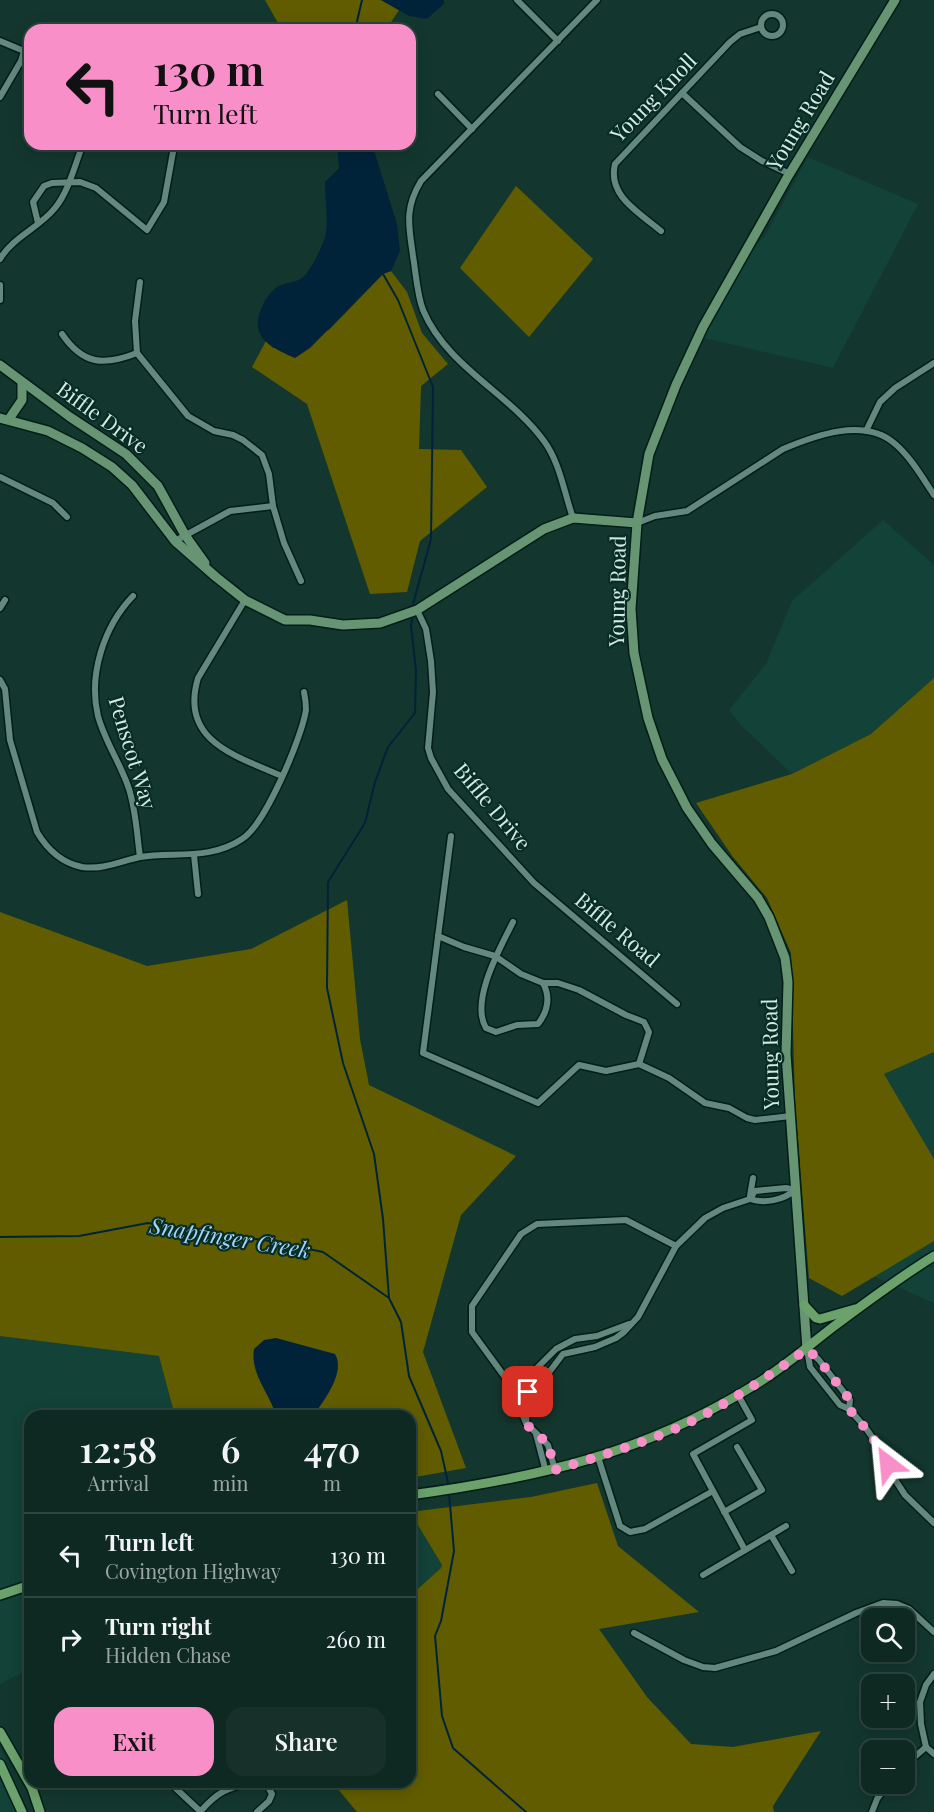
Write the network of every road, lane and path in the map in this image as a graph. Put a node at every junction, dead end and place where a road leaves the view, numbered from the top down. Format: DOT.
graph roads {
  1 [pos="517,0"];
  2 [pos="597,0"];
  3 [pos="895,0"];
  4 [pos="761,27"];
  5 [pos="0,41"];
  6 [pos="558,41"];
  7 [pos="682,93"];
  8 [pos="438,94"];
  9 [pos="0,97"];
  10 [pos="472,129"];
  11 [pos="81,150"];
  12 [pos="173,150"];
  13 [pos="790,174"];
  14 [pos="67,183"];
  15 [pos="38,223"];
  16 [pos="661,231"];
  17 [pos="0,259"];
  18 [pos="140,282"];
  19 [pos="0,285"];
  20 [pos="0,299"];
  21 [pos="62,334"];
  22 [pos="137,353"];
  23 [pos="934,363"];
  24 [pos="0,365"];
  25 [pos="22,383"];
  26 [pos="4,418"];
  27 [pos="866,431"];
  28 [pos="0,477"];
  29 [pos="934,495"];
  30 [pos="273,506"];
  31 [pos="67,517"];
  32 [pos="573,518"];
  33 [pos="637,523"];
  34 [pos="185,535"];
  35 [pos="175,541"];
  36 [pos="216,577"];
  37 [pos="301,581"];
  38 [pos="133,596"];
  39 [pos="5,600"];
  40 [pos="245,600"];
  41 [pos="0,608"];
  42 [pos="417,610"];
  43 [pos="0,680"];
  44 [pos="304,692"];
  45 [pos="282,776"];
  46 [pos="451,836"];
  47 [pos="194,855"];
  48 [pos="140,857"];
  49 [pos="534,883"];
  50 [pos="198,894"];
  51 [pos="513,922"];
  52 [pos="438,936"];
  53 [pos="495,956"];
  54 [pos="543,983"];
  55 [pos="677,1004"];
  56 [pos="639,1064"];
  57 [pos="791,1116"];
  58 [pos="753,1178"];
  59 [pos="771,1189"];
  60 [pos="795,1190"];
  61 [pos="750,1199"];
  62 [pos="772,1199"];
  63 [pos="676,1246"];
  64 [pos="934,1256"];
  65 [pos="804,1305"];
  66 [pos="857,1310"];
  67 [pos="630,1324"];
  68 [pos="807,1349"];
  69 [pos="520,1391"];
  70 [pos="528,1392"];
  71 [pos="738,1395"];
  72 [pos="849,1409"];
  73 [pos="526,1424"];
  74 [pos="737,1447"];
  75 [pos="598,1457"];
  76 [pos="551,1471"];
  77 [pos="713,1491"];
  78 [pos="416,1494"];
  79 [pos="724,1512"];
  80 [pos="934,1524"];
  81 [pos="786,1526"];
  82 [pos="771,1535"];
  83 [pos="745,1550"];
  84 [pos="792,1571"];
  85 [pos="703,1575"];
  86 [pos="24,1587"];
  87 [pos="0,1595"];
  88 [pos="934,1632"];
  89 [pos="634,1634"];
  90 [pos="934,1674"];
  91 [pos="0,1732"];
  92 [pos="926,1747"];
  93 [pos="934,1754"];
  94 [pos="915,1756"];
  95 [pos="0,1764"];
  96 [pos="24,1774"];
  97 [pos="32,1788"];
  98 [pos="176,1788"];
  99 [pos="232,1788"];
  100 [pos="269,1788"];
  101 [pos="881,1794"];
  102 [pos="22,1812"];
  103 [pos="40,1812"];
  104 [pos="200,1812"];
  105 [pos="257,1812"];
  106 [pos="872,1812"];
  1 -- 6 [label="street"];
  2 -- 6 [label="street"];
  3 -- 13 [label="street, Young Road"];
  4 -- 7 [label="street, Young Knoll"];
  5 -- 9 [label="street"];
  6 -- 10 [label="street"];
  7 -- 13 [label="street"];
  7 -- 16 [label="street, Young Knoll"];
  8 -- 10 [label="street"];
  10 -- 32 [label="street"];
  11 -- 14 [label="street"];
  12 -- 14 [label="street"];
  13 -- 33 [label="street, Young Road"];
  14 -- 15 [label="street"];
  14 -- 15 [label="street"];
  15 -- 17 [label="street"];
  18 -- 22 [label="street"];
  19 -- 20 [label="street"];
  21 -- 22 [label="street"];
  22 -- 30 [label="street"];
  23 -- 27 [label="street"];
  24 -- 25 [label="street"];
  25 -- 26 [label="street"];
  25 -- 34 [label="street, Biffle Drive"];
  26 -- 35 [label="street, Biffle Drive"];
  27 -- 29 [label="street"];
  27 -- 33 [label="street"];
  28 -- 31 [label="street"];
  30 -- 34 [label="street"];
  30 -- 37 [label="street"];
  32 -- 33 [label="street, Biffle Drive"];
  32 -- 42 [label="street, Biffle Drive"];
  33 -- 57 [label="street, Young Road"];
  34 -- 35 [label="street"];
  34 -- 36 [label="street, Biffle Drive"];
  35 -- 36 [label="street, Biffle Drive"];
  36 -- 40 [label="street, Biffle Drive"];
  38 -- 48 [label="street, Penscot Way"];
  39 -- 41 [label="street"];
  40 -- 42 [label="street, Biffle Drive"];
  40 -- 45 [label="street"];
  42 -- 49 [label="street, Biffle Drive"];
  43 -- 48 [label="street"];
  44 -- 45 [label="street"];
  45 -- 47 [label="street"];
  46 -- 52 [label="street"];
  47 -- 48 [label="street"];
  47 -- 50 [label="street"];
  49 -- 55 [label="street, Biffle Road"];
  51 -- 53 [label="street"];
  52 -- 53 [label="street"];
  52 -- 56 [label="street"];
  53 -- 54 [label="street"];
  53 -- 54 [label="street"];
  54 -- 56 [label="street"];
  56 -- 57 [label="street"];
  57 -- 60 [label="street, Young Road"];
  58 -- 61 [label="street"];
  59 -- 60 [label="street"];
  59 -- 61 [label="street"];
  59 -- 62 [label="street"];
  60 -- 62 [label="street"];
  60 -- 65 [label="street, Young Road"];
  61 -- 62 [label="street"];
  61 -- 63 [label="street"];
  63 -- 67 [label="street"];
  63 -- 69 [label="street"];
  64 -- 66 [label="main road"];
  65 -- 66 [label="main road"];
  65 -- 68 [label="street, Young Road"];
  66 -- 68 [label="main road"];
  67 -- 69 [label="street"];
  67 -- 70 [label="street"];
  68 -- 71 [label="main road"];
  68 -- 72 [label="street"];
  68 -- 72 [label="street"];
  69 -- 70 [label="street"];
  69 -- 73 [label="street"];
  70 -- 73 [label="street"];
  71 -- 75 [label="main road"];
  71 -- 77 [label="street"];
  72 -- 80 [label="street"];
  73 -- 76 [label="street"];
  74 -- 79 [label="street"];
  75 -- 76 [label="main road"];
  75 -- 77 [label="street"];
  76 -- 78 [label="main road"];
  77 -- 79 [label="street"];
  79 -- 83 [label="street"];
  81 -- 82 [label="street"];
  82 -- 83 [label="street"];
  82 -- 84 [label="street"];
  83 -- 85 [label="street"];
  86 -- 87 [label="main road"];
  88 -- 89 [label="street"];
  90 -- 92 [label="street"];
  91 -- 96 [label="main road"];
  92 -- 93 [label="street"];
  92 -- 94 [label="street"];
  95 -- 102 [label="main road"];
  97 -- 103 [label="main road"];
  98 -- 104 [label="street"];
  99 -- 104 [label="street"];
  100 -- 105 [label="street"];
  101 -- 106 [label="street"];
}
